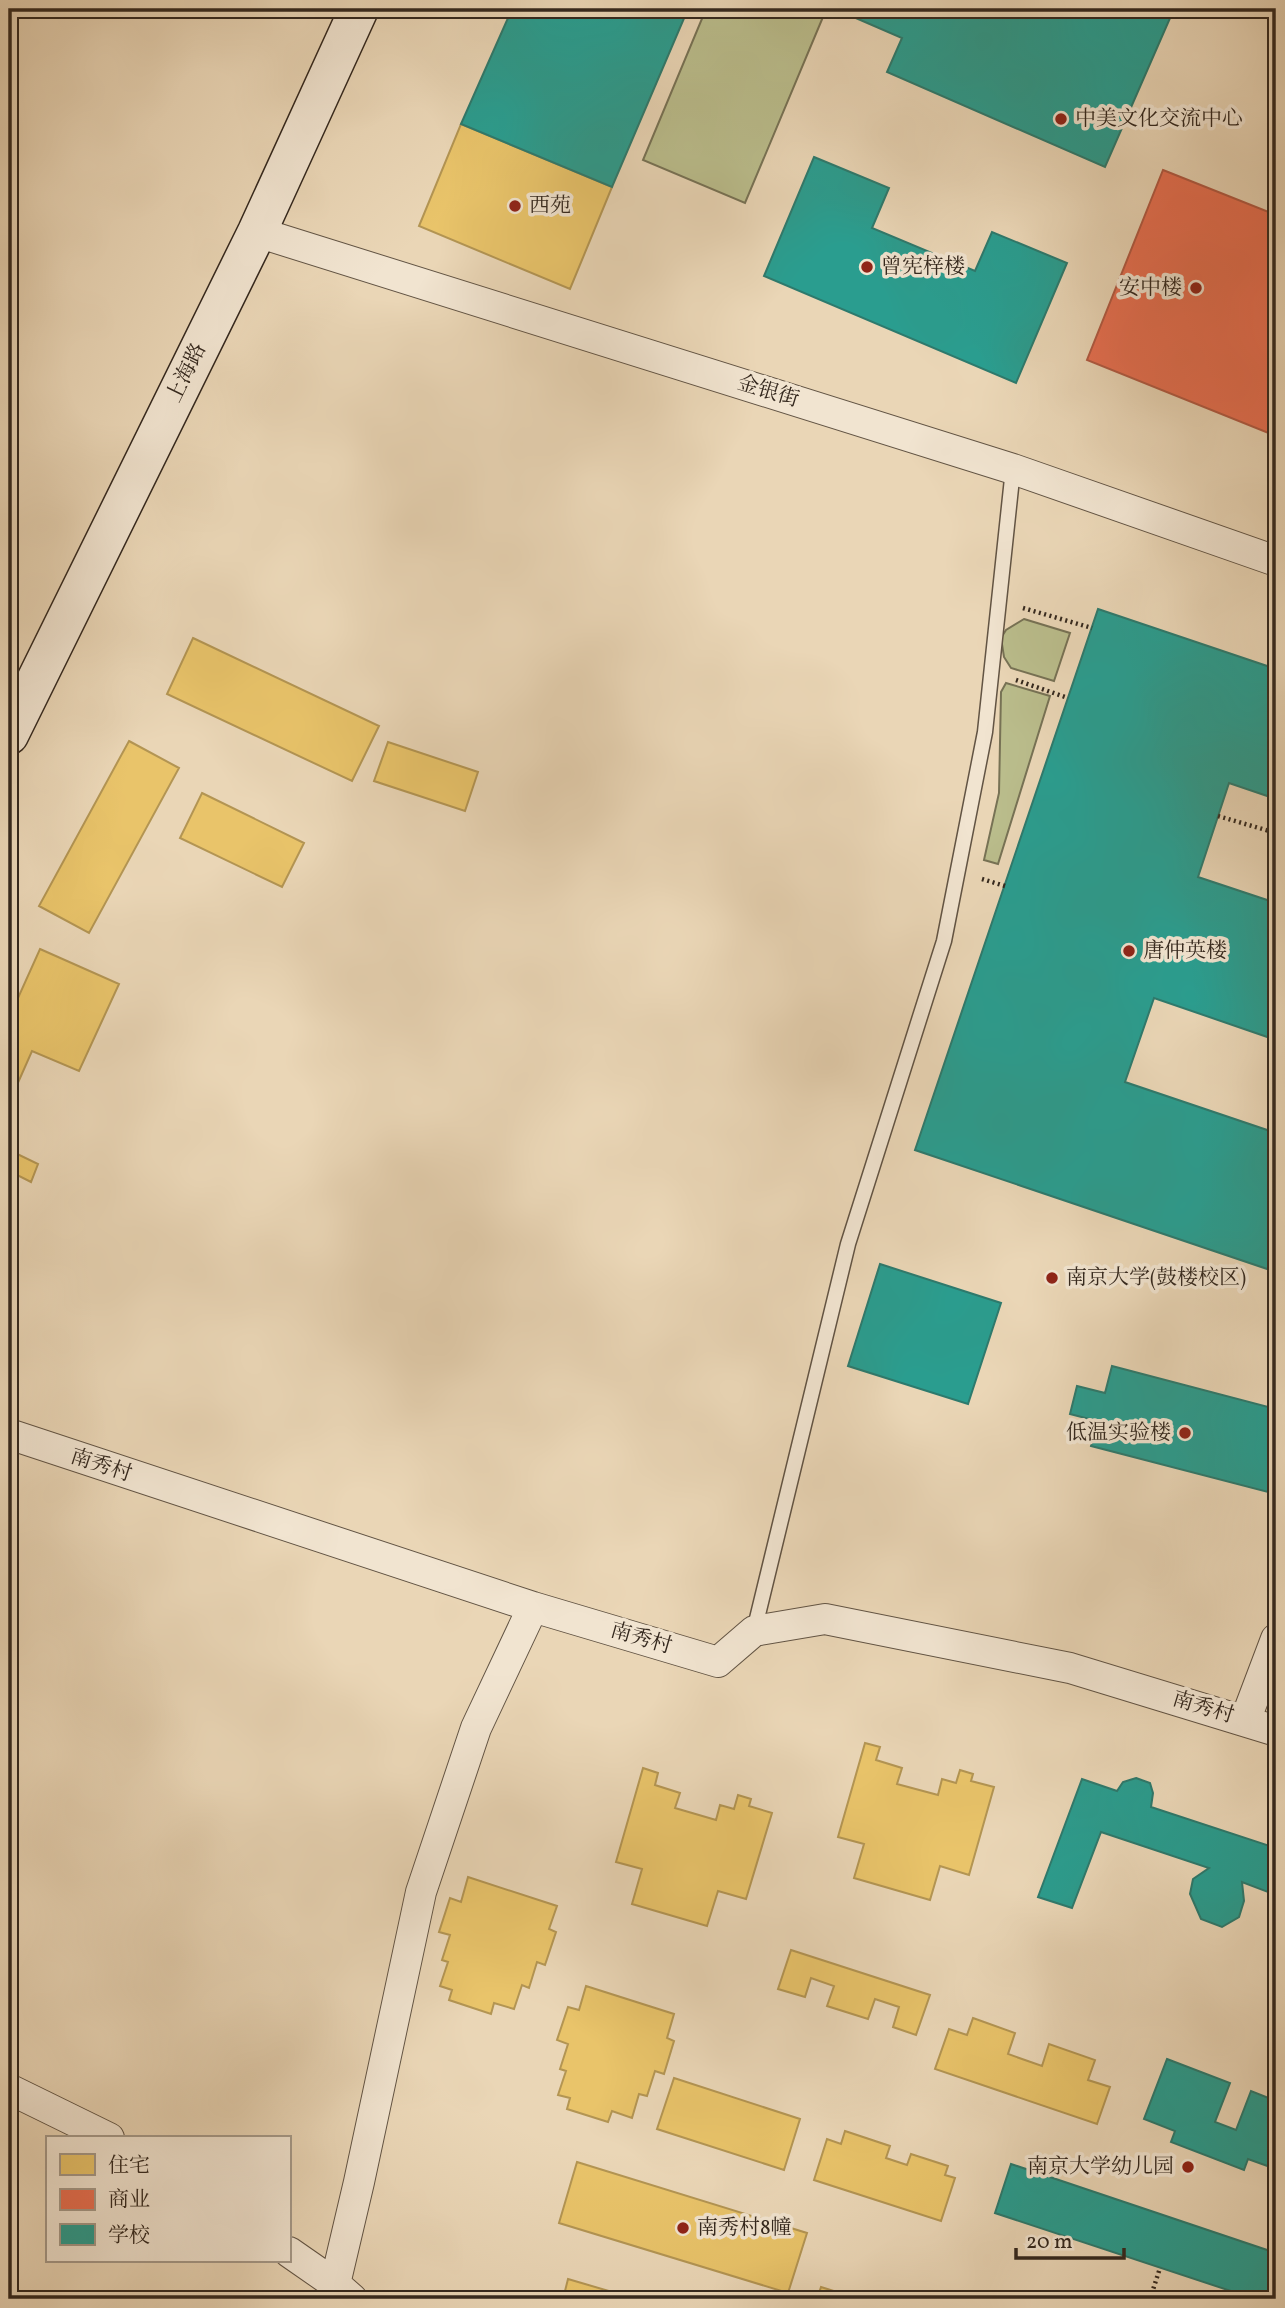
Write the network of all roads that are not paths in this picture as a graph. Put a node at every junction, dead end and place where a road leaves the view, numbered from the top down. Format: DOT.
graph roads {
  1 [pos="359,9"];
  2 [pos="257,232"];
  3 [pos="1013,469"];
  4 [pos="1276,561"];
  5 [pos="9,735"];
  6 [pos="9,1434"];
  7 [pos="533,1608"];
  8 [pos="754,1631"];
  9 [pos="1276,1639"];
  10 [pos="1245,1721"];
  11 [pos="1276,1731"];
  12 [pos="9,2089"];
  13 [pos="105,2136"];
  14 [pos="290,2253"];
  15 [pos="343,2292"];
  1 -- 2 [label="main road, 上海路"];
  2 -- 3 [label="street, 金银街"];
  2 -- 5 [label="main road, 上海路"];
  3 -- 4 [label="street, 金银街"];
  3 -- 8 [label="lane"];
  6 -- 7 [label="street, 南秀村"];
  7 -- 8 [label="street, 南秀村"];
  7 -- 15 [label="street"];
  8 -- 10 [label="street, 南秀村"];
  9 -- 10 [label="street"];
  10 -- 11 [label="street, 南秀村"];
  12 -- 13 [label="street"];
  14 -- 15 [label="street"];
}
